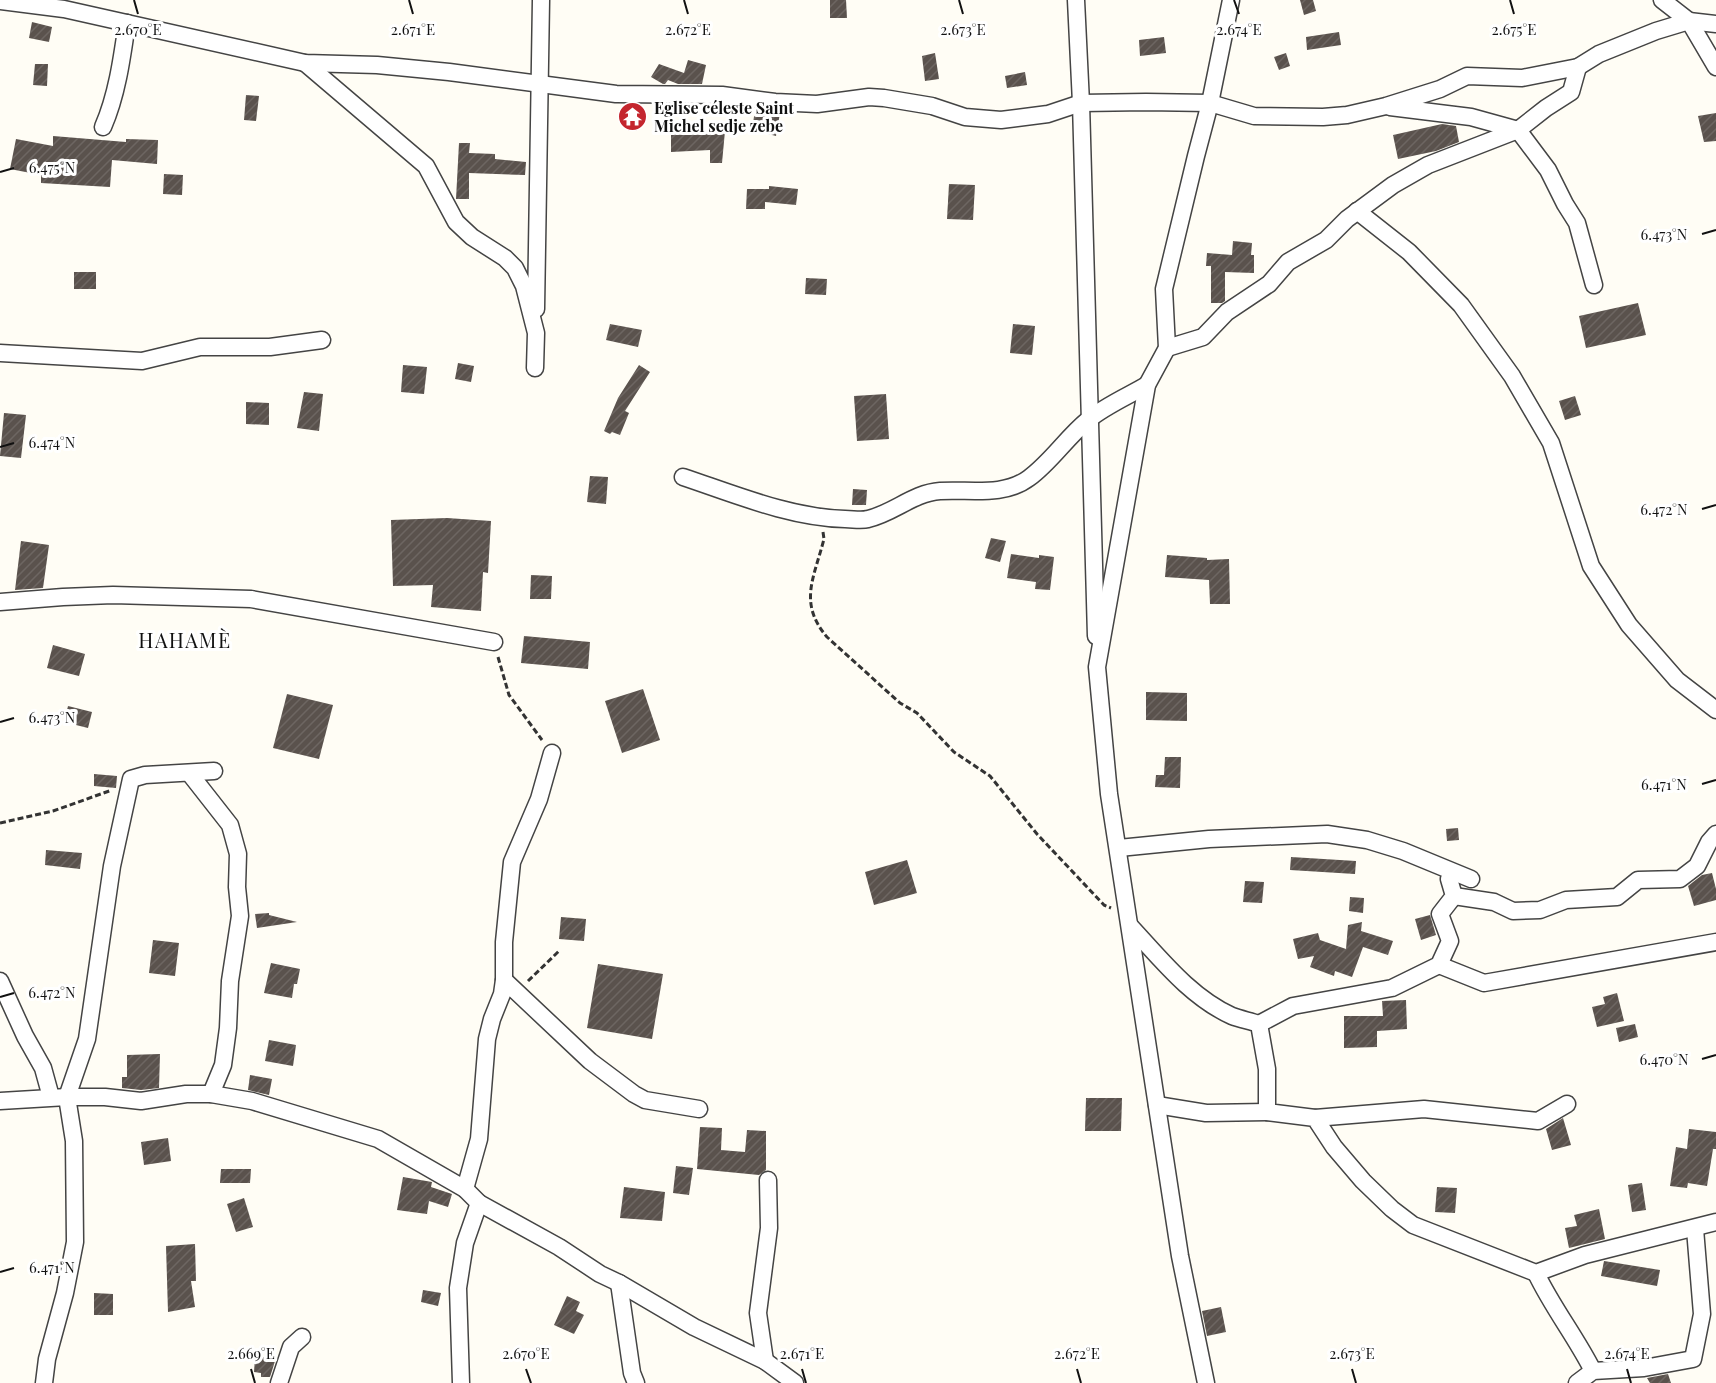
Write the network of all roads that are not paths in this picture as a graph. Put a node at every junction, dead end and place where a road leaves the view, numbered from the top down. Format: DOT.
graph roads {
  1 [pos="541,0"];
  2 [pos="1076,0"];
  3 [pos="1231,0"];
  4 [pos="1662,0"];
  5 [pos="0,1"];
  6 [pos="22,2"];
  7 [pos="1689,21"];
  8 [pos="127,23"];
  9 [pos="1716,24"];
  10 [pos="305,63"];
  11 [pos="1578,67"];
  12 [pos="1716,67"];
  13 [pos="540,85"];
  14 [pos="1081,103"];
  15 [pos="1210,103"];
  16 [pos="1386,106"];
  17 [pos="103,128"];
  18 [pos="1518,130"];
  19 [pos="1357,211"];
  20 [pos="1594,285"];
  21 [pos="536,333"];
  22 [pos="322,340"];
  23 [pos="1167,348"];
  24 [pos="0,353"];
  25 [pos="535,368"];
  26 [pos="1147,385"];
  27 [pos="1089,419"];
  28 [pos="682,477"];
  29 [pos="0,602"];
  30 [pos="494,642"];
  31 [pos="1097,667"];
  32 [pos="1716,710"];
  33 [pos="552,753"];
  34 [pos="214,771"];
  35 [pos="190,774"];
  36 [pos="1716,834"];
  37 [pos="1119,848"];
  38 [pos="1449,879"];
  39 [pos="1471,879"];
  40 [pos="1454,896"];
  41 [pos="1129,922"];
  42 [pos="1716,942"];
  43 [pos="1439,965"];
  44 [pos="504,980"];
  45 [pos="0,981"];
  46 [pos="1259,1024"];
  47 [pos="211,1094"];
  48 [pos="59,1097"];
  49 [pos="0,1101"];
  50 [pos="1567,1104"];
  51 [pos="1157,1105"];
  52 [pos="699,1109"];
  53 [pos="1267,1112"];
  54 [pos="1314,1118"];
  55 [pos="768,1180"];
  56 [pos="465,1190"];
  57 [pos="479,1203"];
  58 [pos="1716,1222"];
  59 [pos="1695,1228"];
  60 [pos="1536,1273"];
  61 [pos="619,1283"];
  62 [pos="302,1337"];
  63 [pos="765,1361"];
  64 [pos="1593,1371"];
  65 [pos="44,1383"];
  66 [pos="279,1383"];
  67 [pos="461,1383"];
  68 [pos="636,1383"];
  69 [pos="795,1383"];
  70 [pos="1206,1383"];
  71 [pos="1577,1383"];
  1 -- 13 [label="street"];
  2 -- 14 [label="street"];
  3 -- 15 [label="street"];
  4 -- 7 [label="street"];
  5 -- 6 [label="street"];
  6 -- 8 [label="street"];
  7 -- 9 [label="street"];
  7 -- 11 [label="street"];
  7 -- 12 [label="street"];
  8 -- 10 [label="street"];
  8 -- 17 [label="street"];
  10 -- 13 [label="street"];
  10 -- 21 [label="street"];
  11 -- 16 [label="street"];
  11 -- 18 [label="street"];
  13 -- 14 [label="street"];
  13 -- 21 [label="street"];
  14 -- 15 [label="street"];
  14 -- 27 [label="street"];
  15 -- 16 [label="street"];
  15 -- 23 [label="street"];
  16 -- 18 [label="street"];
  18 -- 19 [label="street"];
  18 -- 20 [label="street"];
  19 -- 23 [label="street"];
  19 -- 32 [label="street"];
  21 -- 25 [label="street"];
  22 -- 24 [label="street"];
  23 -- 26 [label="street"];
  26 -- 27 [label="street"];
  26 -- 31 [label="street"];
  27 -- 28 [label="street"];
  27 -- 31 [label="street"];
  29 -- 30 [label="street"];
  31 -- 37 [label="street"];
  33 -- 44 [label="street"];
  34 -- 35 [label="street"];
  35 -- 47 [label="street"];
  35 -- 48 [label="street"];
  36 -- 40 [label="street"];
  37 -- 39 [label="street"];
  37 -- 41 [label="street"];
  38 -- 40 [label="street"];
  40 -- 43 [label="street"];
  41 -- 46 [label="street"];
  41 -- 51 [label="street"];
  42 -- 43 [label="street"];
  43 -- 46 [label="street"];
  44 -- 52 [label="street"];
  44 -- 56 [label="street"];
  45 -- 48 [label="street"];
  46 -- 53 [label="street"];
  47 -- 48 [label="street"];
  47 -- 56 [label="street"];
  48 -- 49 [label="street"];
  48 -- 65 [label="street"];
  50 -- 54 [label="street"];
  51 -- 53 [label="street"];
  51 -- 70 [label="street"];
  53 -- 54 [label="street"];
  54 -- 60 [label="street"];
  55 -- 63 [label="street"];
  56 -- 57 [label="street"];
  57 -- 61 [label="street"];
  57 -- 67 [label="street"];
  58 -- 59 [label="street"];
  59 -- 60 [label="street"];
  59 -- 64 [label="street"];
  60 -- 64 [label="street"];
  61 -- 63 [label="street"];
  61 -- 68 [label="street"];
  62 -- 66 [label="street"];
  63 -- 69 [label="street"];
  64 -- 71 [label="street"];
}
